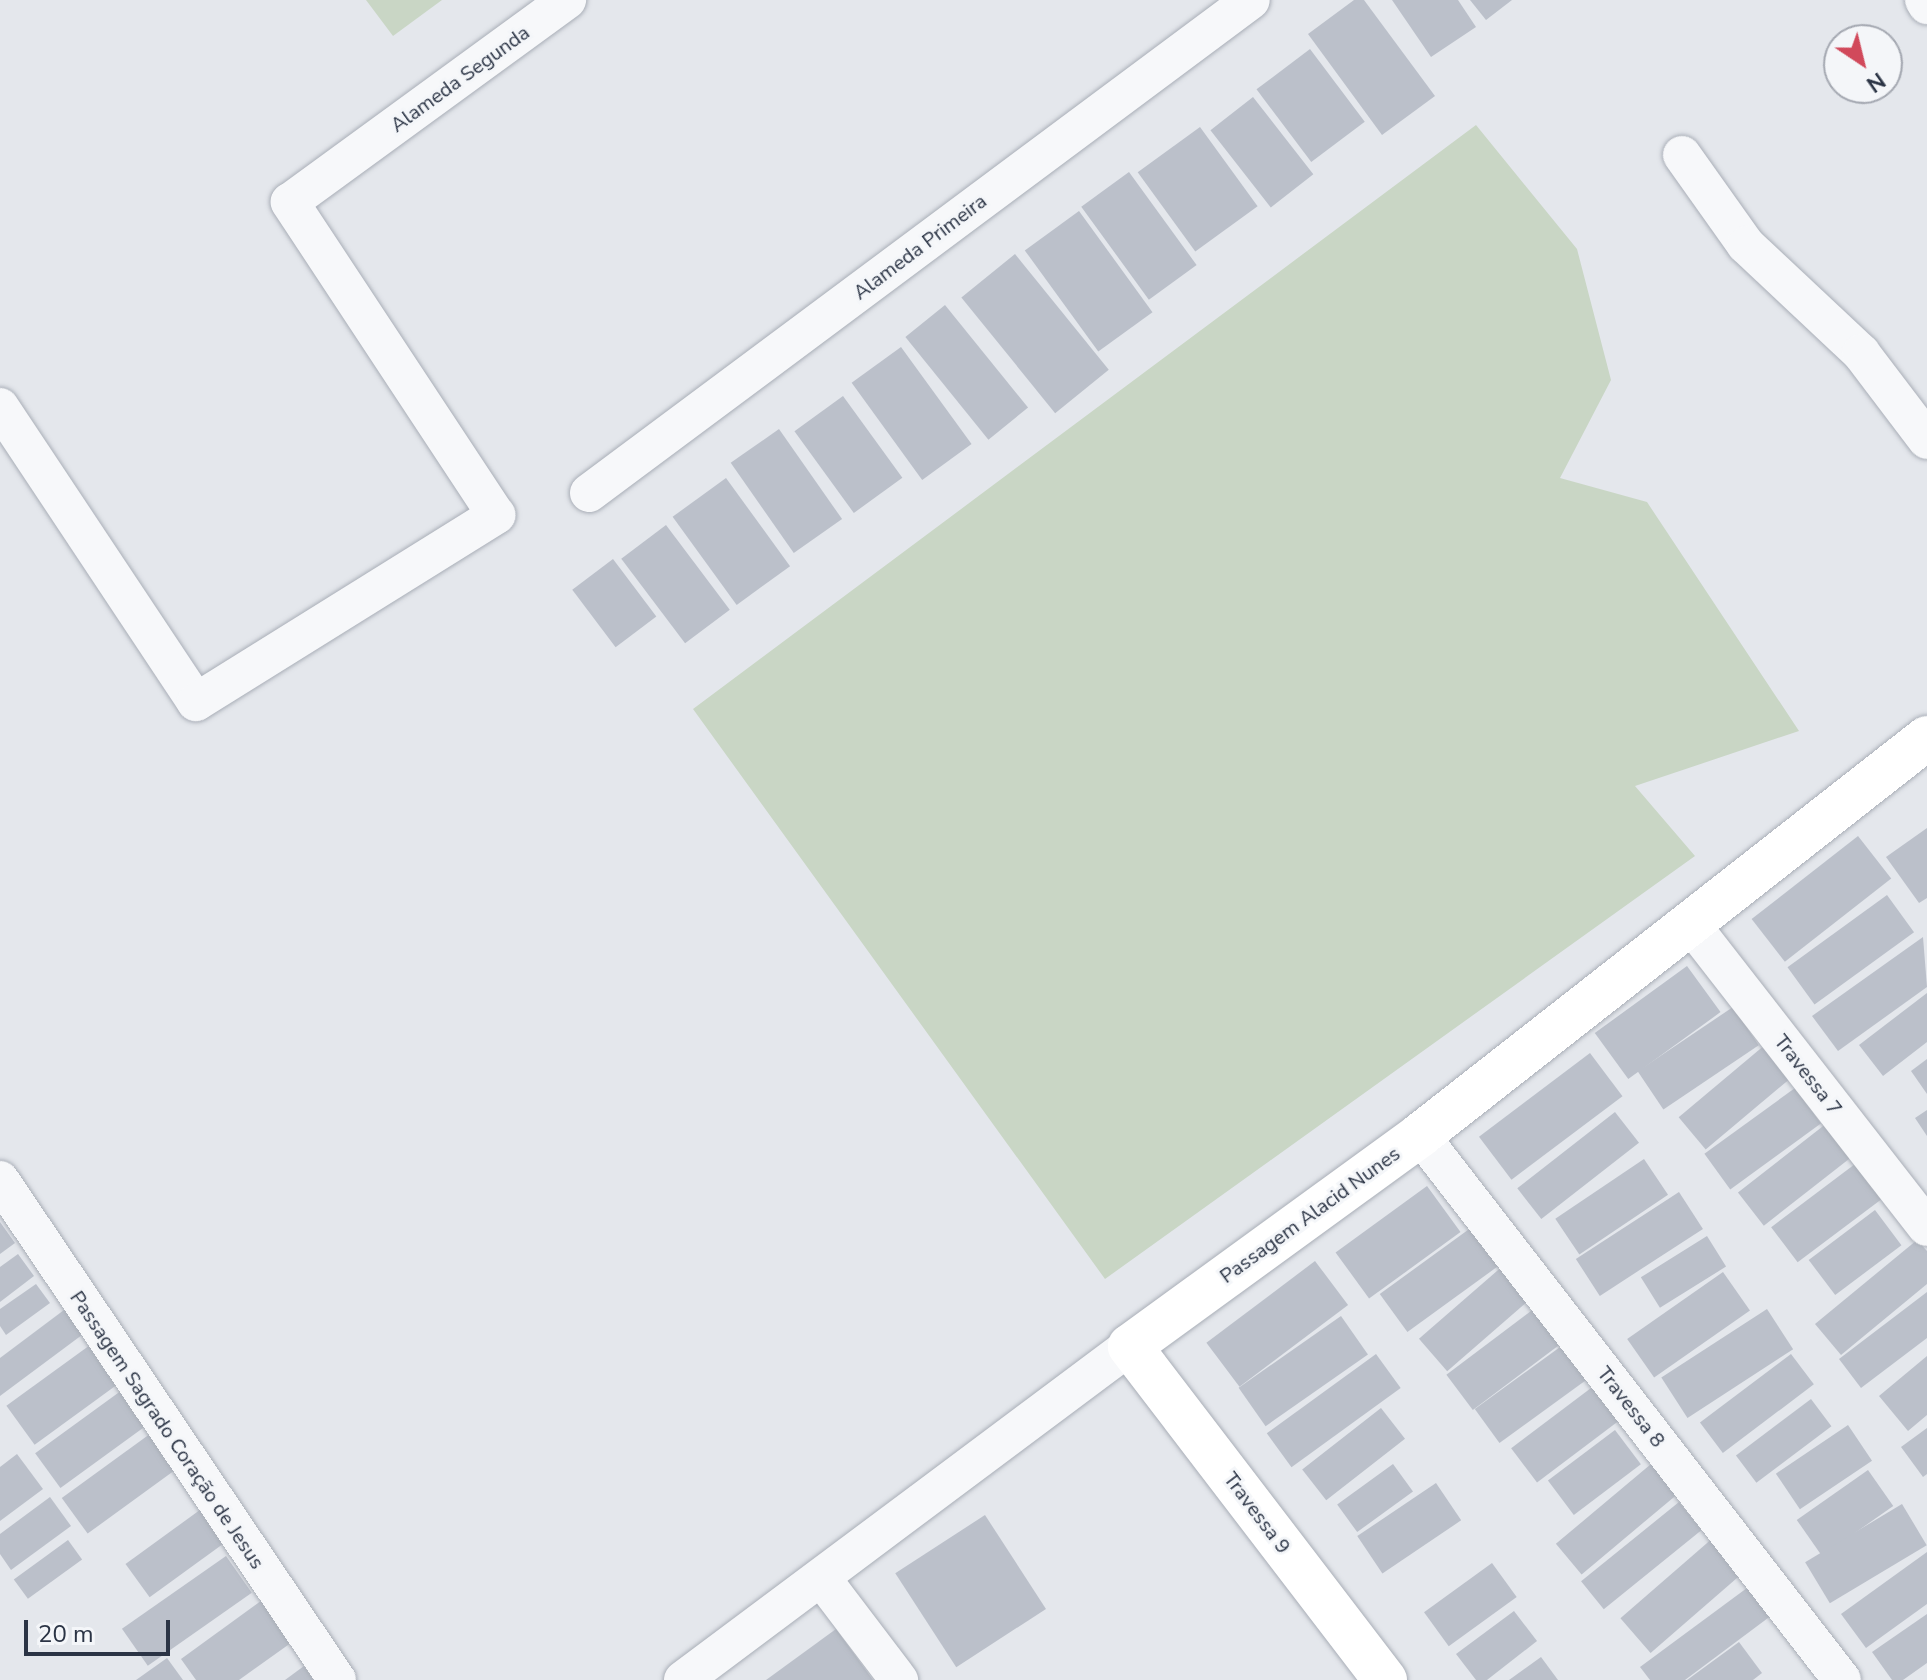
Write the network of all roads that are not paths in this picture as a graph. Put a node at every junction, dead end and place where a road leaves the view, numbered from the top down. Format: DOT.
graph roads {
  1 [pos="567,0"];
  2 [pos="1251,0"];
  3 [pos="1682,155"];
  4 [pos="0,407"];
  5 [pos="1927,440"];
  6 [pos="589,493"];
  7 [pos="1927,738"];
  8 [pos="1690,923"];
  9 [pos="1420,1135"];
  10 [pos="0,1180"];
  11 [pos="1927,1227"];
  12 [pos="1130,1346"];
  13 [pos="823,1580"];
  14 [pos="337,1680"];
  15 [pos="683,1680"];
  16 [pos="899,1680"];
  17 [pos="1385,1680"];
  18 [pos="1842,1680"];
  1 -- 4 [label="street, Alameda Segunda"];
  2 -- 6 [label="street, Alameda Primeira"];
  3 -- 5 [label="street"];
  7 -- 8 [label="street, Passagem Alacid Nunes"];
  8 -- 9 [label="street, Passagem Alacid Nunes"];
  8 -- 11 [label="street, Travessa 7"];
  9 -- 12 [label="street, Passagem Alacid Nunes"];
  9 -- 18 [label="street, Travessa 8"];
  10 -- 14 [label="street, Passagem Sagrado Coração de Jesus"];
  12 -- 13 [label="street, Passagem Alacid Nunes"];
  12 -- 17 [label="street, Travessa 9"];
  13 -- 15 [label="street, Passagem Alacid Nunes"];
  13 -- 16 [label="street"];
}
